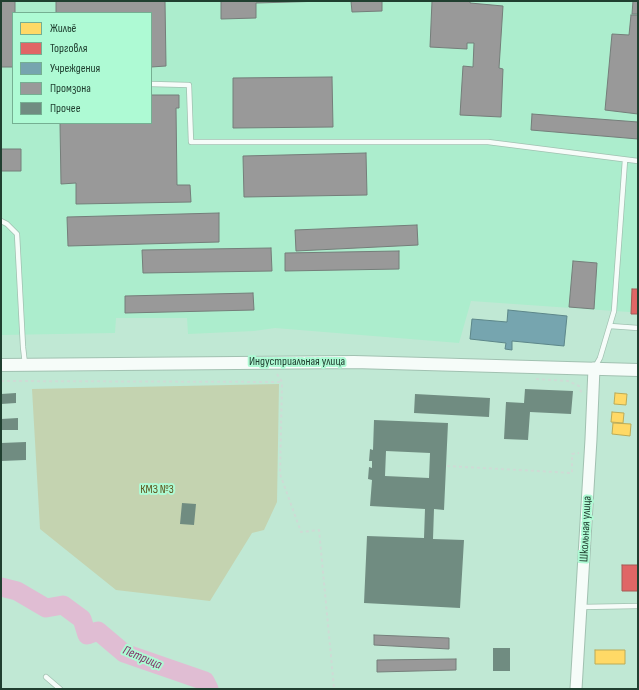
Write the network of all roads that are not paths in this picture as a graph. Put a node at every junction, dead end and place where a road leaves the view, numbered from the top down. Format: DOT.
graph roads {
  1 [pos="152,84"];
  2 [pos="625,160"];
  3 [pos="638,161"];
  4 [pos="1,221"];
  5 [pos="610,326"];
  6 [pos="638,328"];
  7 [pos="25,364"];
  8 [pos="1,365"];
  9 [pos="594,368"];
  10 [pos="638,370"];
  11 [pos="638,606"];
  12 [pos="581,607"];
  13 [pos="46,677"];
  14 [pos="60,689"];
  15 [pos="576,689"];
  1 -- 2 [label="lane"];
  2 -- 3 [label="lane"];
  2 -- 5 [label="lane"];
  4 -- 7 [label="lane"];
  5 -- 6 [label="lane"];
  5 -- 9 [label="lane"];
  7 -- 8 [label="main road, Индустриальная улица"];
  7 -- 9 [label="main road, Индустриальная улица"];
  9 -- 10 [label="main road, Индустриальная улица"];
  9 -- 12 [label="street, Школьная улица"];
  11 -- 12 [label="lane"];
  12 -- 15 [label="street, Школьная улица"];
  13 -- 14 [label="lane"];
}
